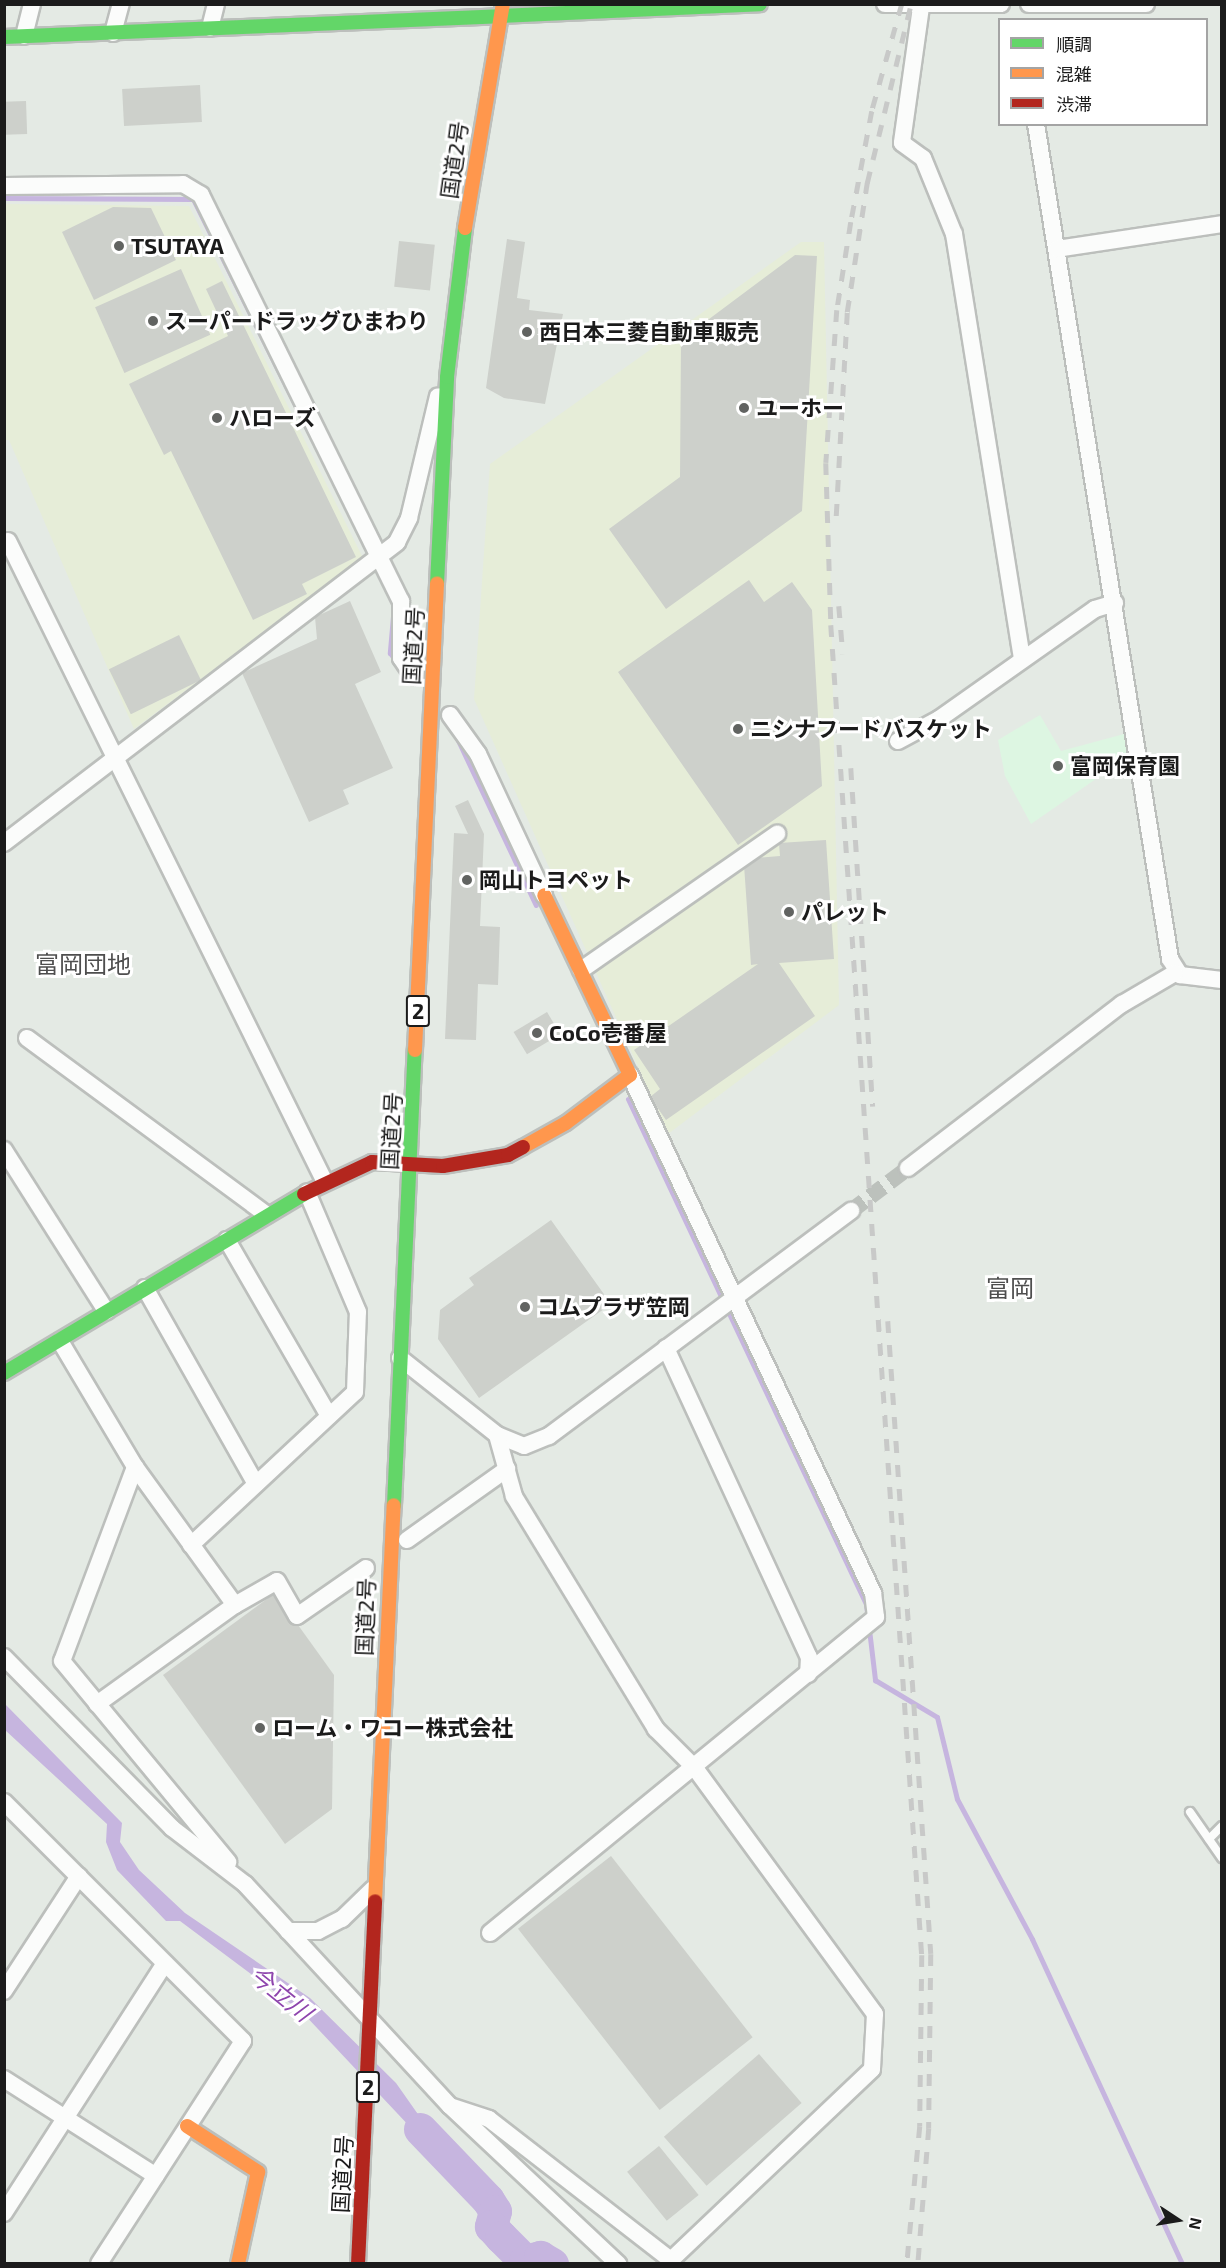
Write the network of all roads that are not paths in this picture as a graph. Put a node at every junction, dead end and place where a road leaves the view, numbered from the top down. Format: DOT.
graph roads {
  1 [pos="32,4"];
  2 [pos="121,4"];
  3 [pos="216,4"];
  4 [pos="347,4"];
  5 [pos="760,4"];
  6 [pos="885,4"];
  7 [pos="1001,4"];
  8 [pos="1146,4"];
  9 [pos="667,6"];
  10 [pos="921,7"];
  11 [pos="1037,9"];
  12 [pos="502,10"];
  13 [pos="348,23"];
  14 [pos="210,27"];
  15 [pos="113,33"];
  16 [pos="24,36"];
  17 [pos="4,37"];
  18 [pos="1036,126"];
  19 [pos="4,186"];
  20 [pos="1221,224"];
  21 [pos="1057,249"];
  22 [pos="447,377"];
  23 [pos="8,541"];
  24 [pos="374,559"];
  25 [pos="1115,603"];
  26 [pos="1022,659"];
  27 [pos="413,676"];
  28 [pos="450,715"];
  29 [pos="898,741"];
  30 [pos="117,756"];
  31 [pos="777,834"];
  32 [pos="4,843"];
  33 [pos="544,895"];
  34 [pos="581,970"];
  35 [pos="1175,973"];
  36 [pos="1221,981"];
  37 [pos="27,1038"];
  38 [pos="630,1075"];
  39 [pos="4,1150"];
  40 [pos="411,1164"];
  41 [pos="908,1168"];
  42 [pos="325,1182"];
  43 [pos="307,1192"];
  44 [pos="851,1211"];
  45 [pos="267,1215"];
  46 [pos="227,1240"];
  47 [pos="145,1288"];
  48 [pos="726,1303"];
  49 [pos="106,1311"];
  50 [pos="60,1341"];
  51 [pos="666,1348"];
  52 [pos="397,1356"];
  53 [pos="4,1373"];
  54 [pos="329,1416"];
  55 [pos="497,1435"];
  56 [pos="135,1467"];
  57 [pos="507,1469"];
  58 [pos="256,1484"];
  59 [pos="407,1540"];
  60 [pos="191,1545"];
  61 [pos="366,1568"];
  62 [pos="235,1605"];
  63 [pos="4,1656"];
  64 [pos="808,1674"];
  65 [pos="97,1704"];
  66 [pos="696,1769"];
  67 [pos="5,1805"];
  68 [pos="1190,1812"];
  69 [pos="1221,1826"];
  70 [pos="1209,1839"];
  71 [pos="1221,1858"];
  72 [pos="79,1876"];
  73 [pos="245,1884"];
  74 [pos="376,1886"];
  75 [pos="288,1931"];
  76 [pos="490,1934"];
  77 [pos="165,1964"];
  78 [pos="4,1990"];
  79 [pos="370,2022"];
  80 [pos="4,2079"];
  81 [pos="450,2106"];
  82 [pos="66,2118"];
  83 [pos="187,2126"];
  84 [pos="156,2176"];
  85 [pos="4,2213"];
  86 [pos="99,2264"];
  87 [pos="238,2264"];
  88 [pos="358,2264"];
  89 [pos="618,2264"];
  1 -- 16 [label="street"];
  2 -- 15 [label="street"];
  3 -- 14 [label="street"];
  4 -- 13 [label="street"];
  5 -- 9 [label="main road"];
  6 -- 10 [label="street"];
  7 -- 10 [label="street"];
  8 -- 11 [label="street"];
  9 -- 12 [label="main road"];
  10 -- 26 [label="street"];
  12 -- 13 [label="main road"];
  12 -- 22 [label="main road, 国道2号 / 2"];
  13 -- 14 [label="main road"];
  14 -- 15 [label="main road"];
  15 -- 16 [label="main road"];
  16 -- 17 [label="main road"];
  18 -- 21 [label="street"];
  19 -- 24 [label="street"];
  20 -- 21 [label="street"];
  21 -- 25 [label="street"];
  22 -- 24 [label="street"];
  22 -- 40 [label="main road, 国道2号 / 2"];
  23 -- 30 [label="street"];
  24 -- 27 [label="street"];
  24 -- 30 [label="street"];
  25 -- 26 [label="street"];
  25 -- 35 [label="street"];
  26 -- 29 [label="street"];
  28 -- 33 [label="street"];
  30 -- 32 [label="street"];
  30 -- 42 [label="street"];
  31 -- 34 [label="street"];
  33 -- 34 [label="main road"];
  34 -- 38 [label="main road"];
  35 -- 36 [label="street"];
  35 -- 41 [label="street"];
  37 -- 45 [label="street"];
  38 -- 40 [label="main road"];
  38 -- 48 [label="street"];
  39 -- 49 [label="street"];
  40 -- 42 [label="main road"];
  40 -- 52 [label="main road, 国道2号 / 2"];
  42 -- 43 [label="main road"];
  43 -- 45 [label="main road"];
  43 -- 54 [label="street"];
  44 -- 48 [label="street"];
  45 -- 46 [label="main road"];
  46 -- 47 [label="main road"];
  46 -- 54 [label="street"];
  47 -- 49 [label="main road"];
  47 -- 58 [label="street"];
  48 -- 51 [label="street"];
  48 -- 64 [label="street"];
  49 -- 50 [label="main road"];
  50 -- 53 [label="main road"];
  50 -- 56 [label="street"];
  51 -- 55 [label="street"];
  51 -- 64 [label="street"];
  52 -- 55 [label="street"];
  52 -- 74 [label="main road, 国道2号 / 2"];
  54 -- 58 [label="street"];
  55 -- 57 [label="street"];
  56 -- 60 [label="street"];
  56 -- 65 [label="street"];
  57 -- 59 [label="street"];
  57 -- 66 [label="street"];
  58 -- 60 [label="street"];
  60 -- 62 [label="street"];
  61 -- 62 [label="street"];
  62 -- 65 [label="street"];
  63 -- 73 [label="street"];
  64 -- 66 [label="street"];
  65 -- 73 [label="street"];
  66 -- 76 [label="street"];
  66 -- 81 [label="street"];
  67 -- 72 [label="street"];
  68 -- 70 [label="lane"];
  69 -- 70 [label="lane"];
  70 -- 71 [label="lane"];
  72 -- 77 [label="street"];
  72 -- 78 [label="street"];
  73 -- 75 [label="street"];
  74 -- 75 [label="street"];
  74 -- 79 [label="main road, 国道2号 / 2"];
  75 -- 79 [label="street"];
  77 -- 82 [label="street"];
  77 -- 83 [label="street"];
  79 -- 81 [label="street"];
  79 -- 88 [label="main road, 国道2号 / 2"];
  80 -- 82 [label="street"];
  81 -- 89 [label="street"];
  82 -- 84 [label="street"];
  82 -- 85 [label="street"];
  83 -- 84 [label="street"];
  83 -- 87 [label="main road"];
  84 -- 86 [label="street"];
}
